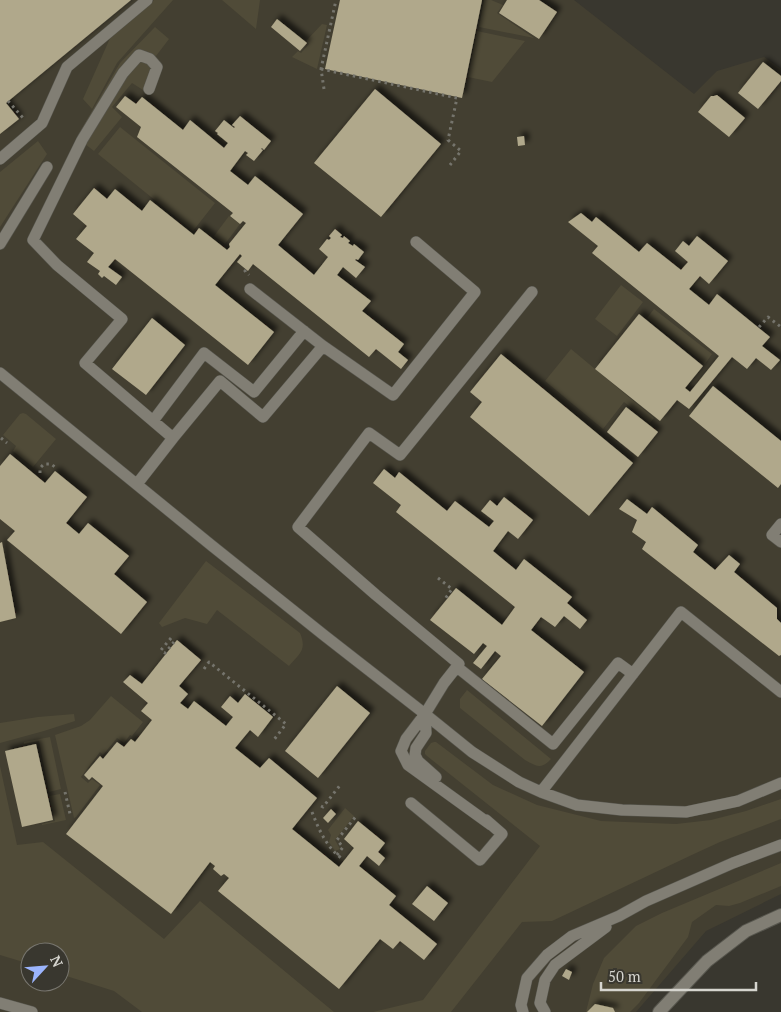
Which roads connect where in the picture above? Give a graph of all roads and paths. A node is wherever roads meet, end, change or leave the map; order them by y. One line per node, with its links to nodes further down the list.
1 (147, 0): 8 (lane)
2 (336, 0): 3 (path)
3 (321, 69): 5 (path); 9 (path)
4 (149, 89): 20 (lane)
5 (324, 89)
6 (8, 100): 7 (path)
7 (24, 119)
8 (0, 159)
9 (450, 165)
10 (47, 167): 12 (lane)
11 (416, 242): 18 (lane)
12 (0, 244)
13 (250, 289): 17 (lane)
14 (532, 292): 33 (lane)
15 (759, 327): 16 (path)
16 (781, 328)
17 (304, 331): 18 (lane); 20 (lane)
18 (323, 346): 22 (lane)
19 (0, 373): 26 (lane)
20 (153, 421): 22 (lane)
21 (1, 438): 23 (path)
22 (173, 438): 26 (lane)
23 (7, 443)
24 (56, 470): 25 (path)
25 (40, 473)
26 (137, 484): 37 (lane)
27 (781, 524): 28 (lane)
28 (781, 542)
29 (438, 578): 30 (path)
30 (445, 599)
31 (170, 638): 32 (path)
32 (174, 642)
33 (457, 667): 35 (lane); 37 (lane)
34 (204, 669): 40 (path)
35 (633, 674): 36 (lane); 44 (lane)
36 (781, 692)
37 (426, 714): 38 (lane); 39 (lane); 50 (lane)
38 (442, 728): 39 (lane); 44 (lane)
39 (426, 734): 50 (lane)
40 (273, 741)
41 (781, 783): 44 (lane)
42 (341, 784): 46 (path)
43 (65, 792): 48 (path)
44 (541, 792)
45 (411, 803): 50 (lane)
46 (321, 806)
47 (312, 812): 52 (path)
48 (67, 815)
49 (357, 815): 52 (path)
50 (491, 825)
51 (781, 845): 55 (lane)
52 (337, 855): 53 (path)
53 (341, 858)
54 (781, 914): 60 (main road)
55 (619, 916): 58 (lane); 59 (lane)
56 (0, 1002): 57 (lane)
57 (32, 1012)
58 (523, 1012)
59 (545, 1012)
60 (659, 1012)

